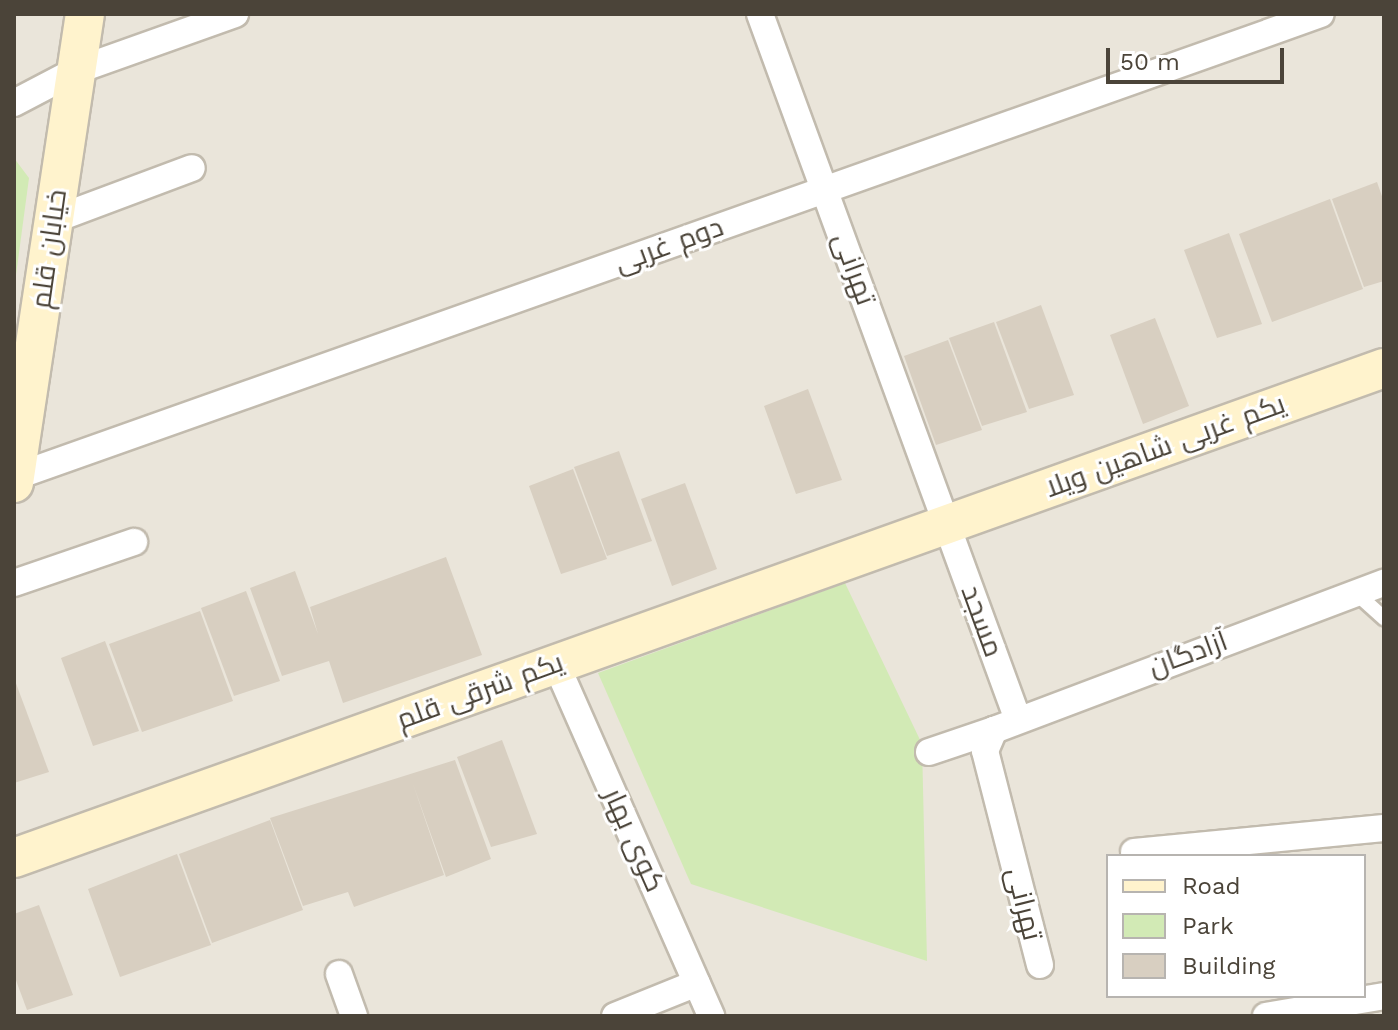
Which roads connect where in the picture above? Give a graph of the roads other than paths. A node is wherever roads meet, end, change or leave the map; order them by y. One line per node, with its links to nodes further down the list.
1 (85, 14): 5 (street, خیابان قلم)
2 (235, 14): 5 (street)
3 (760, 14): 9 (street, تهرانی)
4 (1321, 14): 9 (street, دوم غربی)
5 (75, 71): 6 (street); 7 (street); 10 (street, خیابان قلم)
6 (14, 83)
7 (14, 103)
8 (192, 168): 10 (street)
9 (825, 190): 13 (street, دوم غربی); 14 (street, تهرانی)
10 (53, 220): 11 (street, خیابان قلم)
11 (27, 313): 13 (street, خیابان قلم)
12 (1384, 368): 14 (street, یکم غربی شاهین ویلا)
13 (16, 480)
14 (947, 524): 20 (street, یکم شرقی قلم); 21 (street, مسجد)
15 (134, 542): 16 (street)
16 (14, 583)
17 (1384, 583): 18 (street, آزادگان)
18 (1356, 593): 19 (lane); 21 (street, آزادگان)
19 (1384, 618)
20 (556, 664): 26 (street, یکم شرقی قلم); 29 (street, کوی بهار)
21 (1017, 717): 22 (street, آزادگان)
22 (990, 740): 23 (street, آزادگان); 27 (street, تهرانی)
23 (929, 752)
24 (1384, 828): 25 (street)
25 (1134, 852)
26 (14, 858)
27 (1040, 965)
28 (339, 974): 31 (street)
29 (697, 983): 32 (street); 33 (street, کوی بهار)
30 (1384, 996): 34 (street)
31 (354, 1016)
32 (615, 1016)
33 (711, 1016)
34 (1266, 1016)

